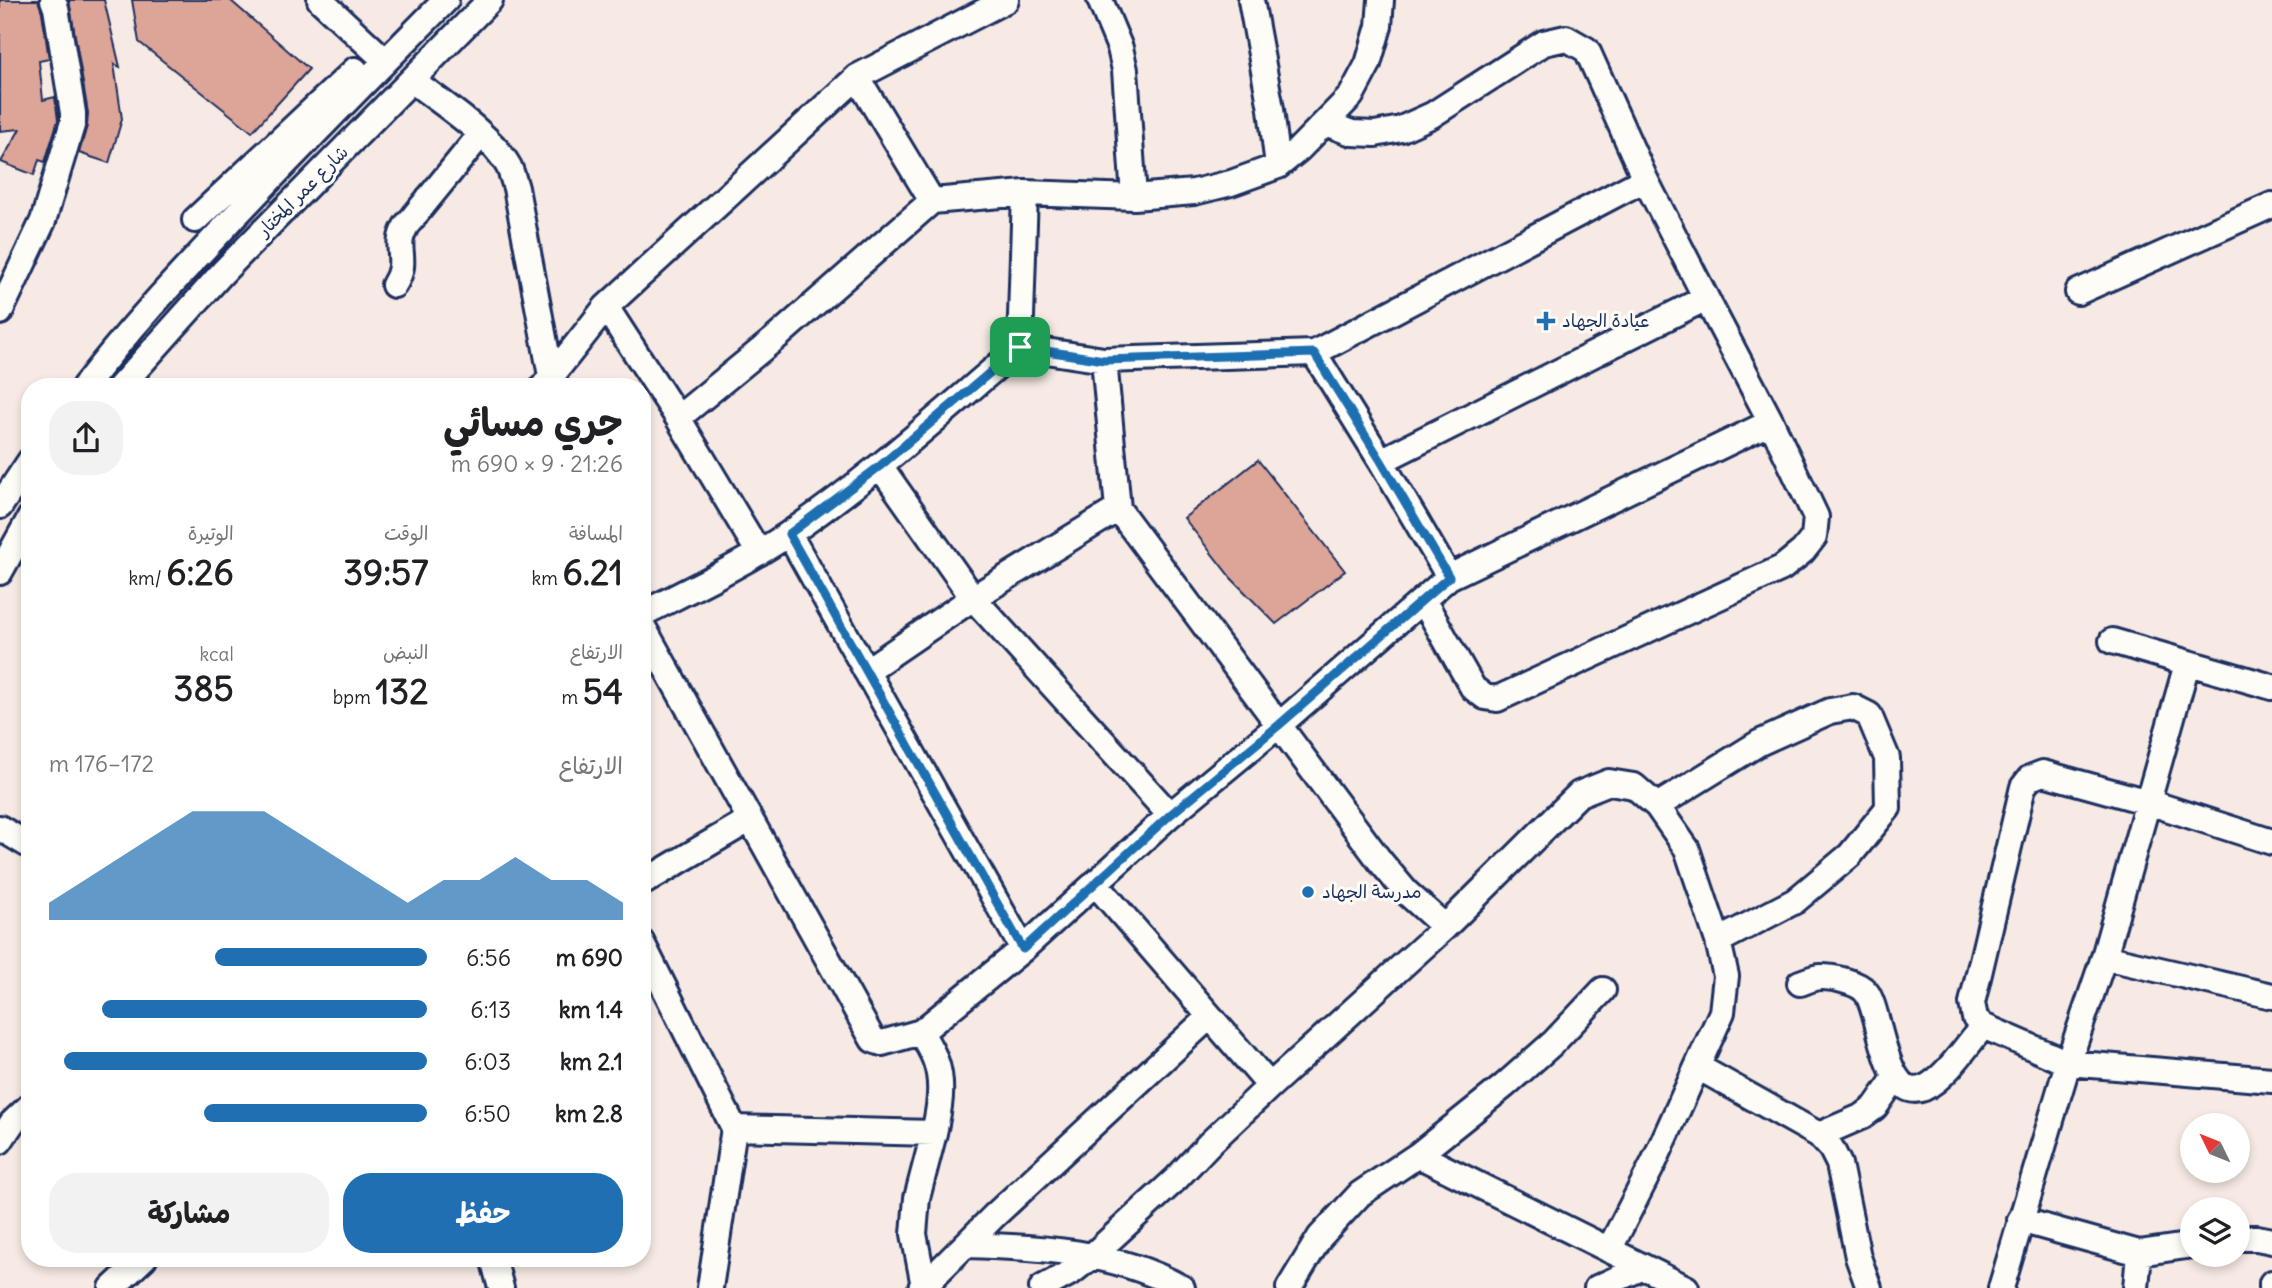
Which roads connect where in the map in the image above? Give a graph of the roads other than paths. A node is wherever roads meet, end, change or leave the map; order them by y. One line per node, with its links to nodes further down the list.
1 (52, 0): 26 (street)
2 (320, 0): 10 (street)
3 (427, 0): 10 (street)
4 (446, 0): 30 (street, شارع عمر المختار)
5 (1006, 0): 11 (street)
6 (1100, 0): 18 (street)
7 (1251, 0): 15 (street)
8 (1381, 0): 13 (street)
9 (473, 6): 12 (street, شارع عمر المختار)
10 (375, 51): 21 (street)
11 (857, 77): 19 (street); 25 (street)
12 (412, 80): 14 (street); 31 (street, شارع عمر المختار)
13 (1325, 124): 15 (street); 16 (street)
14 (481, 134): 22 (street); 32 (street)
15 (1278, 166): 18 (street)
16 (1645, 178): 24 (street); 28 (street)
17 (1025, 194): 18 (street); 19 (street); 27 (street)
18 (1134, 197)
19 (932, 201): 34 (street)
20 (2272, 205): 23 (street)
21 (195, 220)
22 (394, 285)
23 (2078, 292)
24 (1706, 298): 35 (street); 36 (street)
25 (606, 307): 33 (street); 34 (street)
26 (0, 312)
27 (1020, 347): 29 (street); 37 (street)
28 (1314, 353): 29 (street); 36 (street)
29 (1104, 360): 40 (street)
30 (91, 378)
31 (132, 378)
32 (547, 378)
33 (549, 378)
34 (677, 418): 43 (street)
35 (1771, 422): 45 (street); 47 (street)
36 (1381, 461): 45 (street)
37 (880, 466): 42 (street); 46 (street)
38 (21, 474): 39 (street)
39 (0, 506)
40 (1118, 509): 46 (street); 54 (street)
41 (21, 534): 44 (street)
42 (789, 534): 43 (street); 52 (street)
43 (760, 553): 48 (street)
44 (0, 572)
45 (1449, 577): 47 (street)
46 (973, 597): 52 (street); 57 (street)
47 (1423, 600): 54 (street)
48 (651, 609)
49 (651, 641): 58 (street)
50 (2112, 641): 51 (street)
51 (2187, 664): 53 (street); 55 (street)
52 (866, 671): 66 (street)
53 (2272, 687)
54 (1279, 725): 57 (street); 64 (street)
55 (2148, 802): 61 (street); 67 (street); 73 (street)
56 (1657, 806): 64 (street); 65 (street); 65 (street)
57 (1170, 815): 63 (street)
58 (749, 820): 62 (street); 74 (street)
59 (0, 828): 60 (street)
60 (21, 838)
61 (2272, 842)
62 (651, 878)
63 (1095, 883): 66 (street); 72 (street)
64 (1445, 927): 79 (street)
65 (1718, 941): 76 (street)
66 (1023, 949): 74 (street)
67 (2104, 957): 71 (street); 75 (street)
68 (651, 961): 81 (street)
69 (1800, 983): 77 (street)
70 (1603, 990): 85 (street)
71 (2272, 996)
72 (1209, 1017): 79 (street); 89 (street)
73 (1983, 1026): 75 (street); 77 (street)
74 (921, 1032): 82 (street)
75 (2068, 1063): 78 (street); 86 (street)
76 (1698, 1067): 83 (street); 91 (street)
77 (1896, 1077): 83 (street)
78 (2272, 1080)
79 (1269, 1086): 93 (street)
80 (21, 1114): 84 (street)
81 (734, 1128): 82 (street); 101 (street)
82 (934, 1133): 98 (street)
83 (1819, 1135): 107 (street)
84 (0, 1141)
85 (1418, 1155): 91 (street); 104 (street)
86 (2020, 1220): 92 (street); 108 (street)
87 (2250, 1238): 88 (street)
88 (2272, 1241)
89 (965, 1245): 93 (street); 98 (street)
90 (2180, 1247): 92 (street)
91 (1609, 1250): 96 (street)
92 (2139, 1253): 109 (street)
93 (1093, 1255): 97 (street); 103 (street)
94 (134, 1267): 99 (street)
95 (495, 1267): 100 (street)
96 (1643, 1267): 105 (street); 106 (street)
97 (1077, 1280): 102 (street)
98 (923, 1287)
99 (112, 1288)
100 (501, 1288)
101 (710, 1288)
102 (1042, 1288)
103 (1182, 1288)
104 (1289, 1288)
105 (1597, 1288)
106 (1686, 1288)
107 (1869, 1288)
108 (2001, 1288)
109 (2136, 1288)

